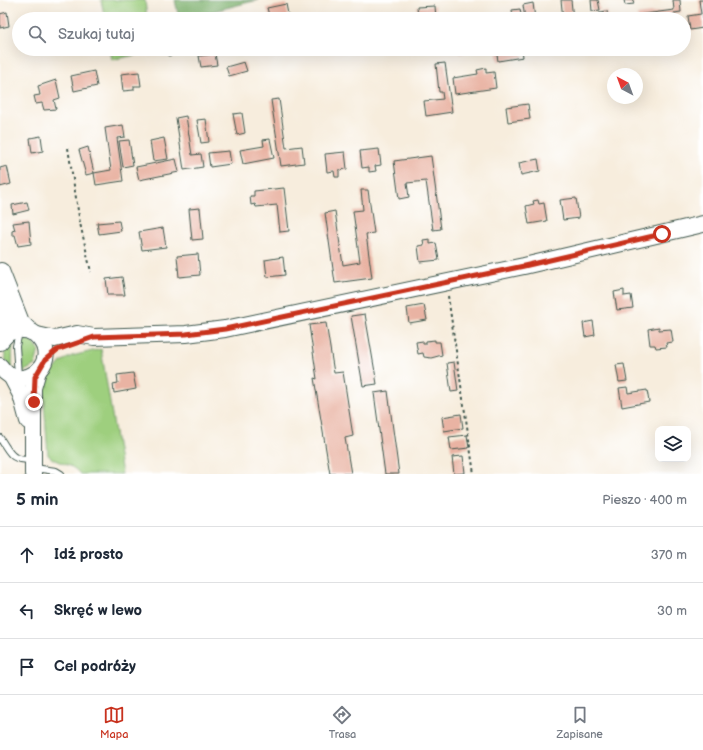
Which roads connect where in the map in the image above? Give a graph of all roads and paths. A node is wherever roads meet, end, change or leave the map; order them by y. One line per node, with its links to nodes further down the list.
1 (68, 148): 4 (path)
2 (703, 224): 5 (street)
3 (0, 270): 6 (street); 8 (street)
4 (91, 272)
5 (446, 283): 7 (street); 15 (path)
6 (29, 332): 7 (street); 8 (street); 9 (street); 10 (lane)
7 (94, 337): 9 (street)
8 (1, 340)
9 (41, 366): 10 (street); 11 (street)
10 (10, 373): 11 (street)
11 (32, 436): 13 (street)
12 (0, 438): 13 (lane)
13 (33, 467): 14 (lane)
14 (61, 474)
15 (474, 474)

